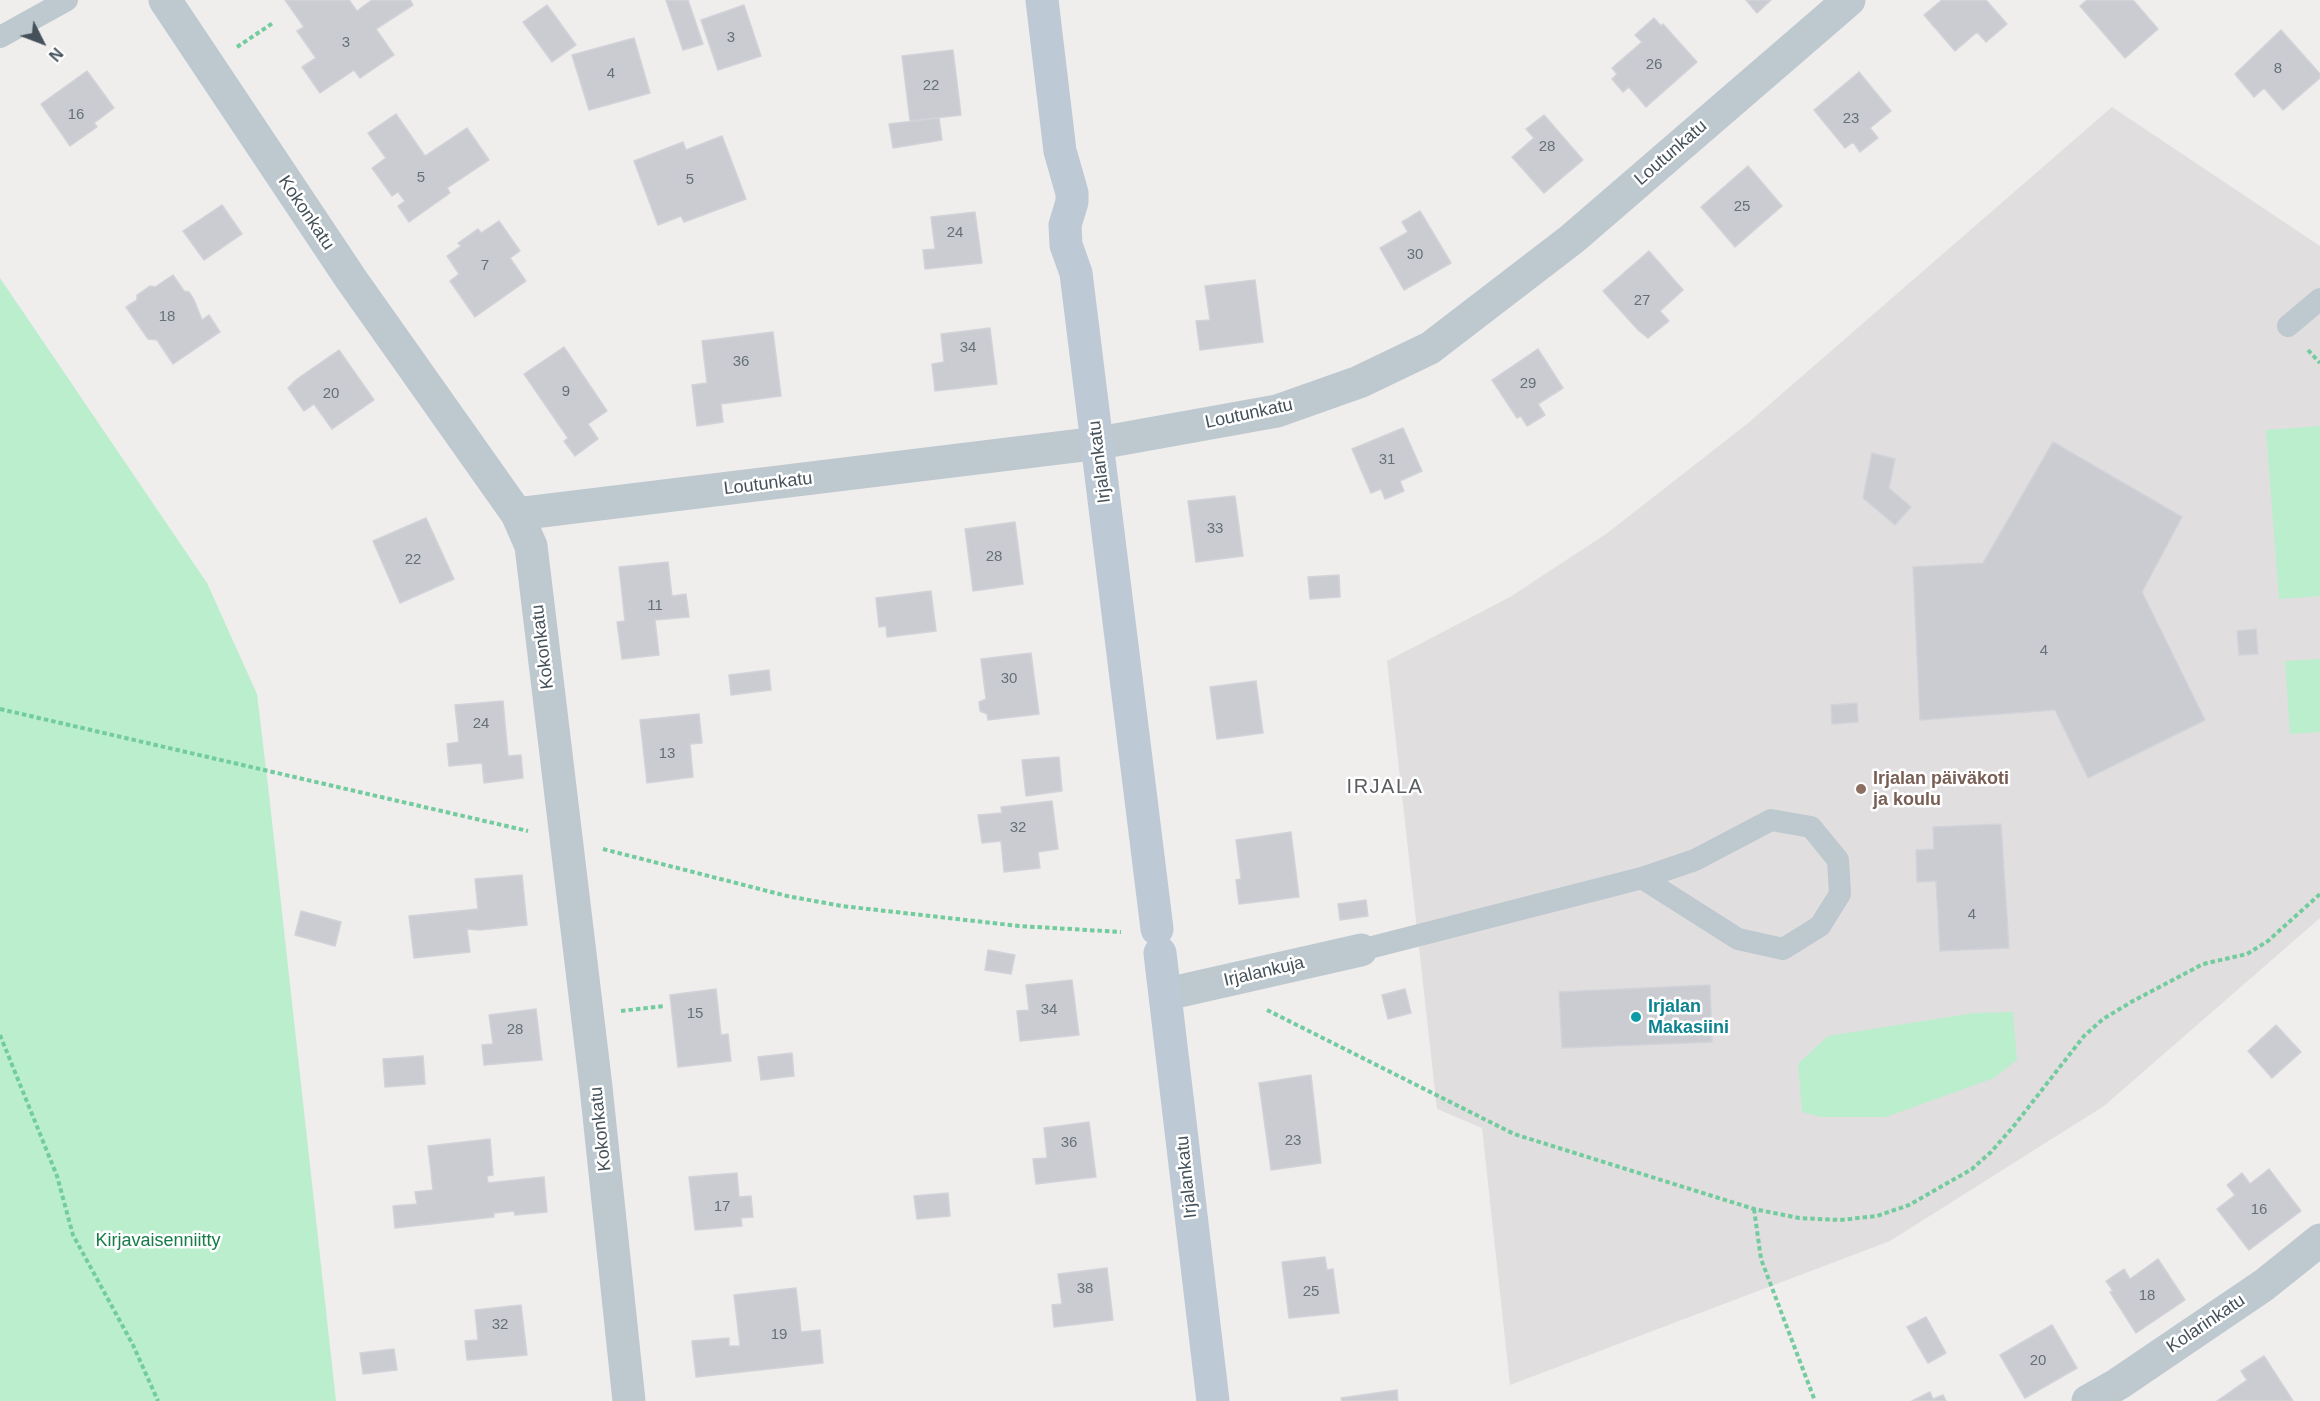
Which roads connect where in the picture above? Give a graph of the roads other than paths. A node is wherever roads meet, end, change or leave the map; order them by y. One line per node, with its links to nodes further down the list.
1 (67, 0): 5 (lane)
2 (165, 0): 9 (street, Kokonkatu)
3 (1042, 0): 8 (street, Irjalankatu)
4 (1849, 0): 8 (street, Loutunkatu)
5 (0, 37)
6 (2320, 299): 7 (lane)
7 (2288, 326)
8 (1099, 443): 9 (street, Loutunkatu); 12 (street, Irjalankatu)
9 (517, 514): 14 (street, Kokonkatu)
10 (1642, 878): 10 (lane); 11 (lane)
11 (1361, 950): 12 (street, Irjalankuja)
12 (1167, 994): 15 (street, Irjalankatu)
13 (2320, 1240): 16 (street, Kolarinkatu)
14 (629, 1401)
15 (1213, 1401)
16 (2088, 1401)

